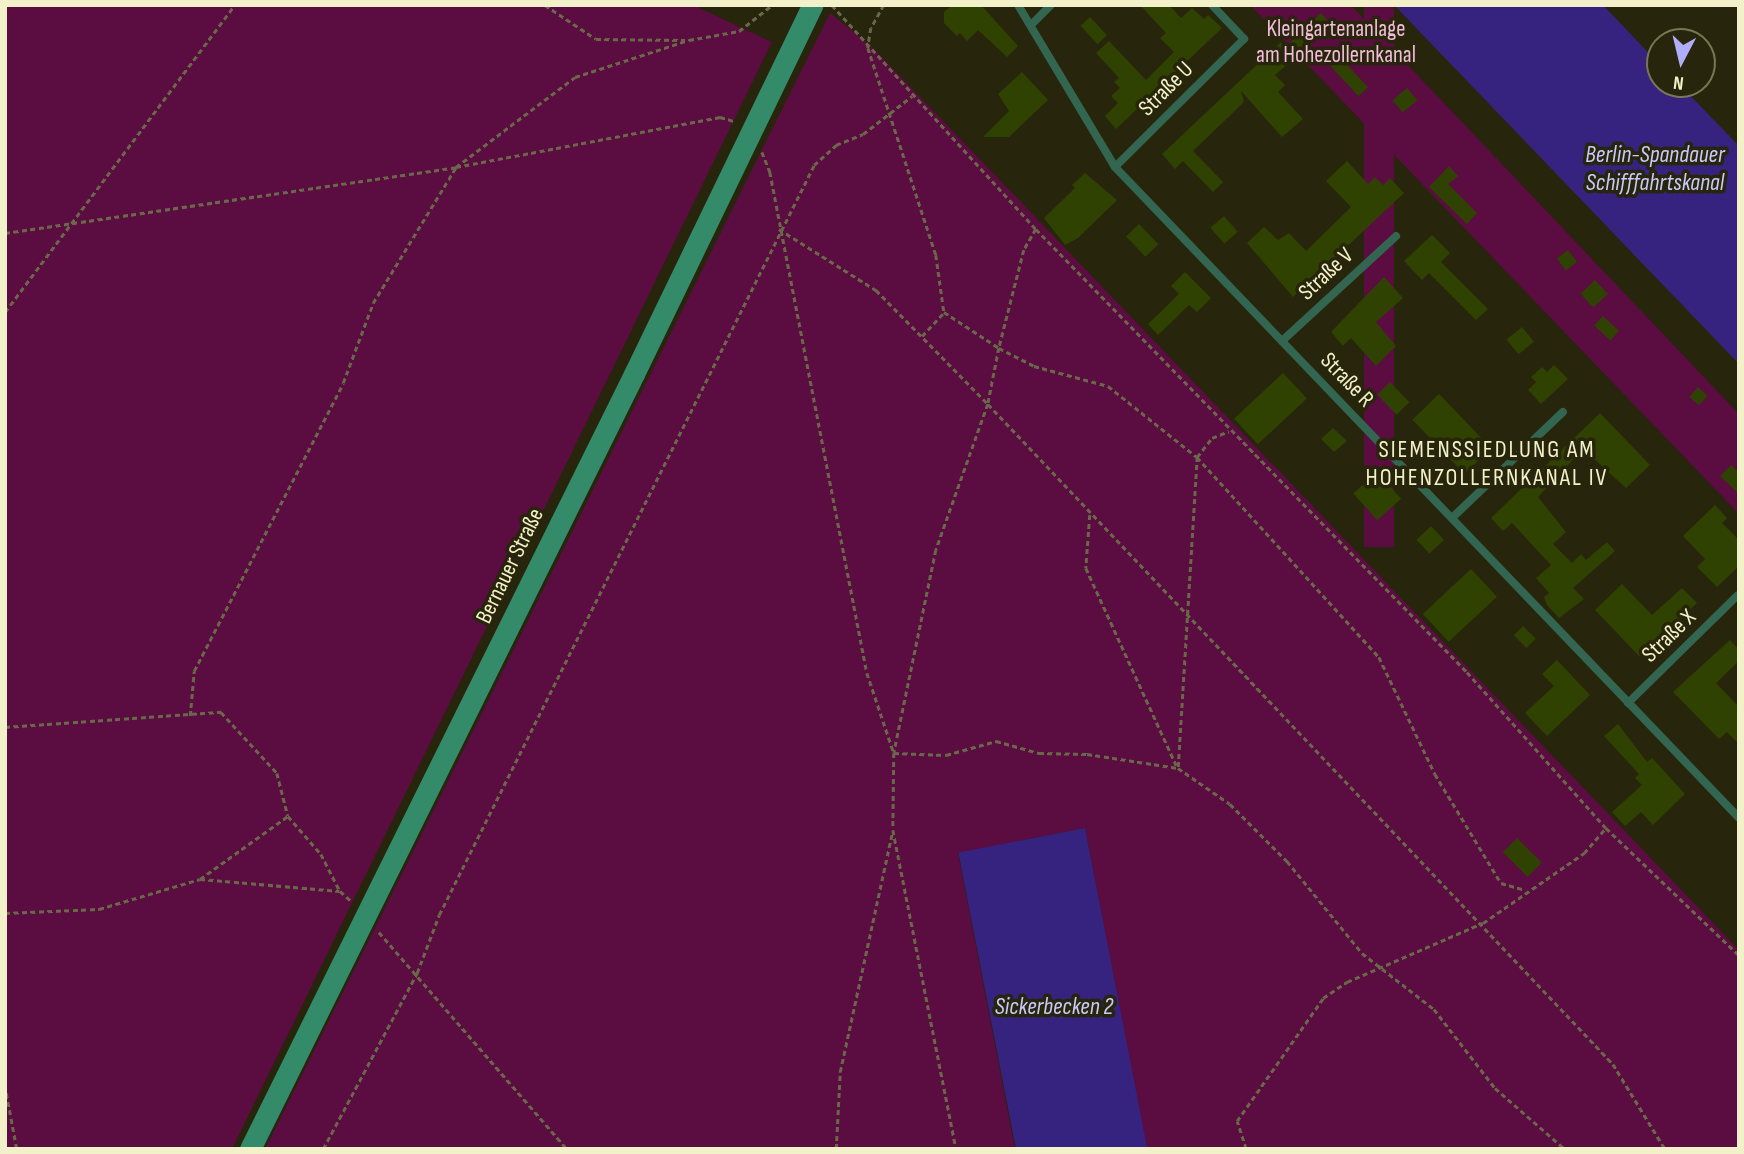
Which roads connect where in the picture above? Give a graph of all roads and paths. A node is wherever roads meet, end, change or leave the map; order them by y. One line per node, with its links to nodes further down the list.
1 (235, 5): 18 (path)
2 (545, 5): 11 (path)
3 (772, 5): 11 (path)
4 (812, 5): 15 (main road, Bernauer Straße)
5 (832, 5): 12 (path)
6 (884, 5): 12 (path)
7 (1018, 5): 10 (lane, Straße R)
8 (1051, 5): 10 (lane)
9 (1212, 5): 17 (lane, Straße U)
10 (1031, 25): 17 (lane, Straße R)
11 (689, 40): 16 (path)
12 (868, 48): 13 (path); 14 (path)
13 (912, 96): 14 (path); 20 (path)
14 (886, 114): 19 (path); 24 (path)
15 (750, 135): 16 (path); 19 (path); 49 (main road, Bernauer Straße)
16 (456, 167): 18 (path); 37 (path)
17 (1115, 167): 26 (lane, Straße R)
18 (74, 224): 21 (path); 23 (path)
19 (779, 229): 25 (path); 39 (path); 53 (path)
20 (1036, 229): 27 (path); 30 (path)
21 (5, 233)
22 (1395, 236): 26 (lane, Straße V)
23 (5, 312)
24 (944, 312): 25 (path); 27 (path)
25 (922, 336): 28 (path)
26 (1282, 341): 33 (lane, Straße R)
27 (999, 348): 28 (path); 31 (path)
28 (988, 404): 32 (path); 39 (path)
29 (1563, 412): 33 (lane)
30 (1229, 431): 31 (path); 43 (path)
31 (1197, 457): 35 (path); 46 (path)
32 (1090, 515): 35 (path); 40 (path)
33 (1453, 517): 36 (lane, Straße R)
34 (1737, 596): 36 (lane, Straße X)
35 (1186, 611): 40 (path); 50 (path)
36 (1628, 703): 42 (lane, Straße R)
37 (190, 716): 38 (path); 41 (path)
38 (5, 727)
39 (894, 753): 40 (path); 44 (path)
40 (1178, 768): 52 (path)
41 (288, 816): 45 (path); 47 (path)
42 (1739, 818)
43 (1606, 828): 46 (path); 51 (path)
44 (893, 830): 59 (path); 60 (path)
45 (200, 879): 47 (path); 48 (path)
46 (1525, 890): 50 (path)
47 (340, 891): 49 (path)
48 (5, 914)
49 (366, 915): 53 (path); 56 (main road, Bernauer Straße)
50 (1483, 923): 52 (path); 63 (path)
51 (1739, 955)
52 (1385, 969): 61 (path); 62 (path)
53 (417, 972): 57 (path); 58 (path)
54 (5, 1085): 55 (path)
55 (17, 1149)
56 (250, 1149)
57 (323, 1149)
58 (567, 1149)
59 (836, 1149)
60 (956, 1149)
61 (1246, 1149)
62 (1565, 1149)
63 (1665, 1149)

